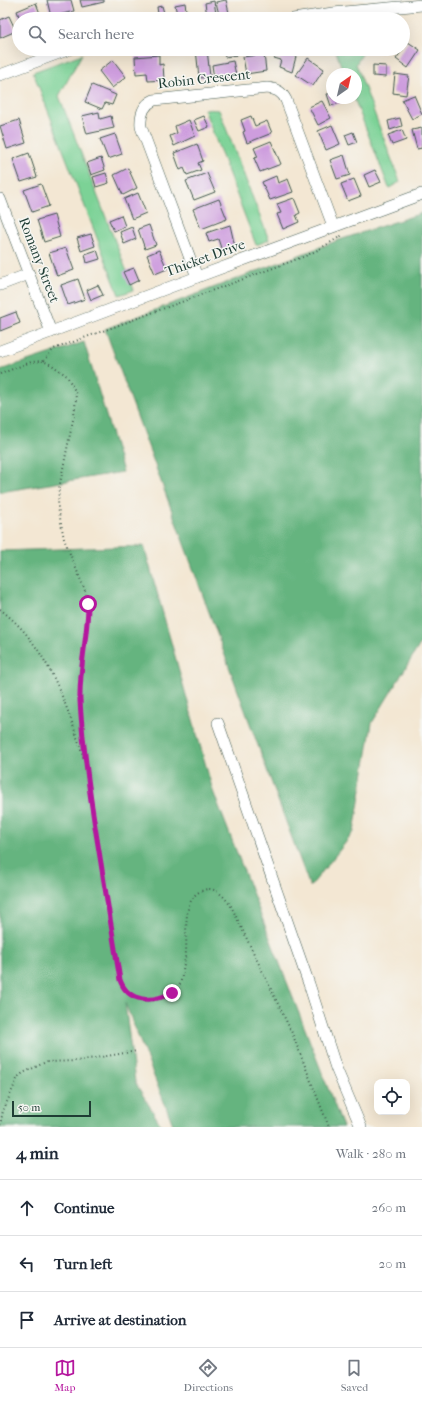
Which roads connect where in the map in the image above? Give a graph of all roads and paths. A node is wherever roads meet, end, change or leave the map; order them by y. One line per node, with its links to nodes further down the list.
1 (422, 5): 2 (street)
2 (344, 12)
3 (51, 56): 4 (street)
4 (0, 75)
5 (422, 194): 7 (street, Thicket Drive)
6 (1, 206): 9 (street, Romany Street)
7 (333, 226): 10 (street, Thicket Drive); 10 (street, Robin Crescent)
8 (346, 234): 14 (path)
9 (29, 274): 11 (street); 12 (street, Romany Street)
10 (197, 276): 12 (street, Thicket Drive)
11 (0, 285)
12 (51, 332): 13 (street, Thicket Drive)
13 (0, 351)
14 (44, 361): 15 (path); 18 (path)
15 (0, 374)
16 (0, 609): 18 (path)
17 (218, 723): 22 (street)
18 (86, 766): 21 (path)
19 (137, 1051): 20 (path)
20 (0, 1126)
21 (328, 1127)
22 (361, 1127)

